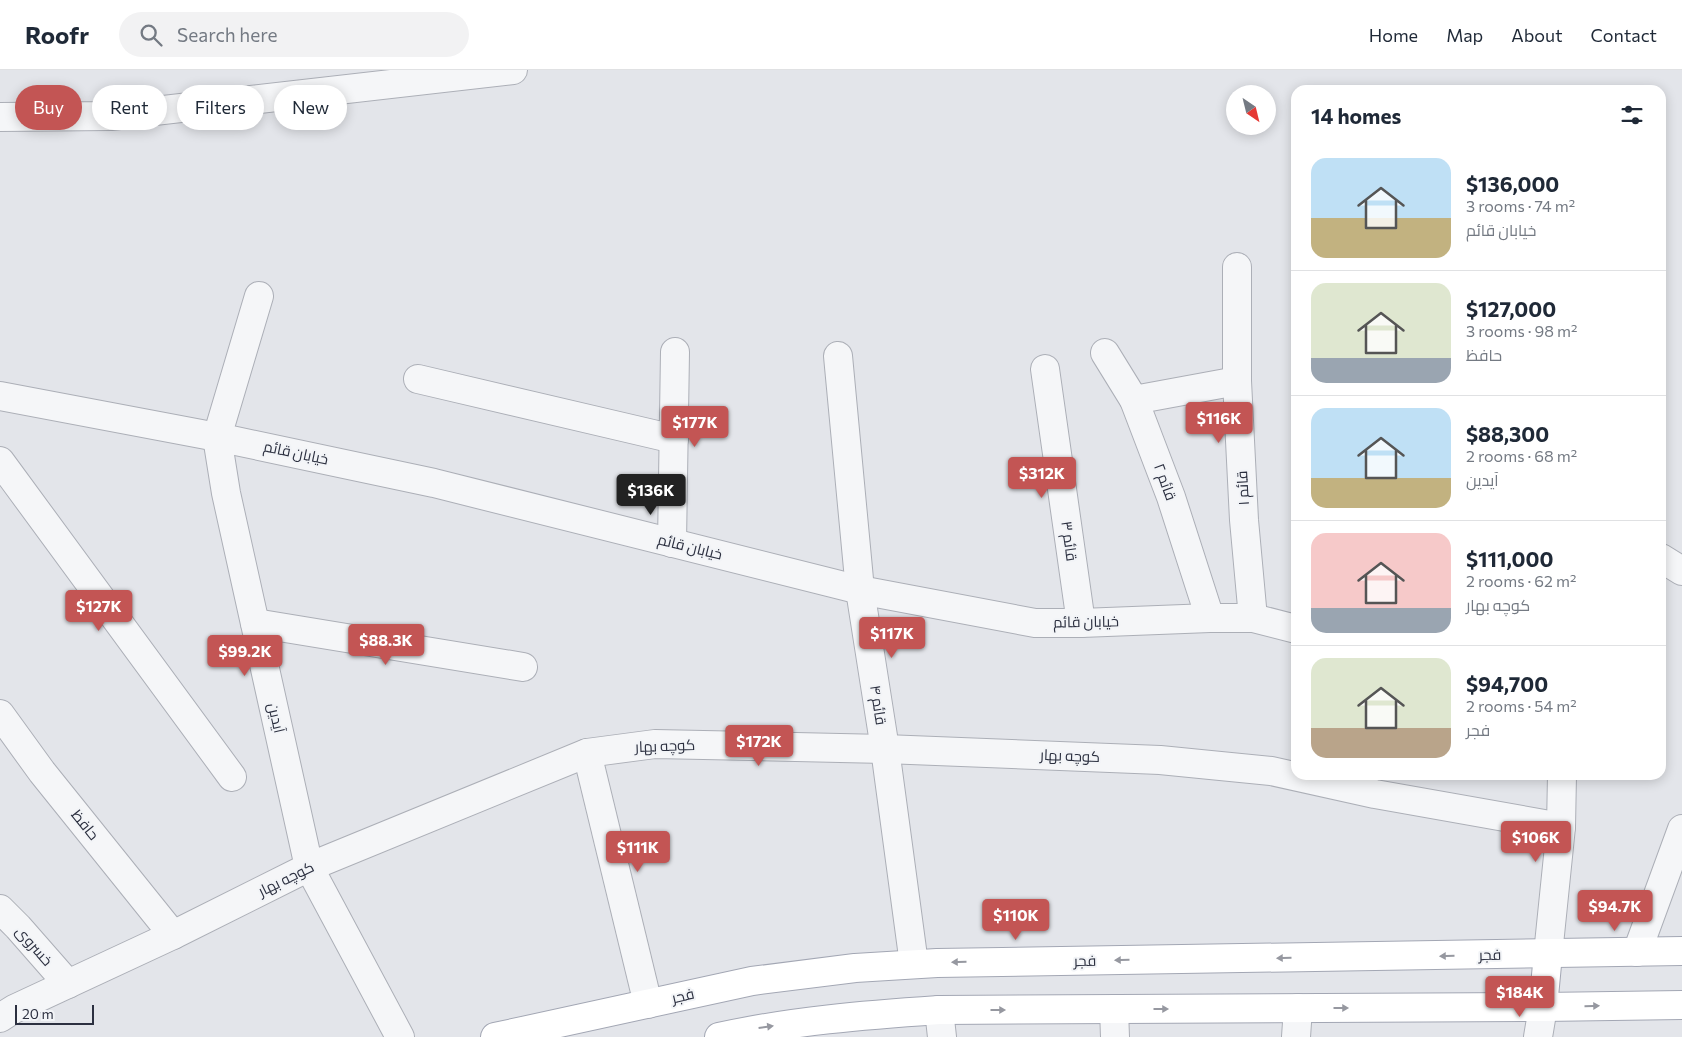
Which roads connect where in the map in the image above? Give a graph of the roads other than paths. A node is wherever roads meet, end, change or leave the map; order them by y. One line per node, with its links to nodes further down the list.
1 (513, 70): 2 (street)
2 (0, 117)
3 (1237, 267): 10 (street, قائم ۱)
4 (259, 296): 13 (street, آیدین)
5 (675, 352): 14 (street)
6 (1105, 353): 11 (street, قائم ۲)
7 (838, 356): 19 (street, قائم ۴)
8 (1045, 369): 23 (street, قائم ۳)
9 (418, 379): 14 (street)
10 (1237, 381): 11 (street); 21 (street, قائم ۱)
11 (1134, 400): 20 (street, قائم ۲)
12 (2, 402): 13 (street, خیابان قائم)
13 (217, 437): 16 (street, خیابان قائم); 22 (street, آیدین)
14 (674, 440): 16 (street)
15 (0, 461): 30 (street)
16 (672, 543): 19 (street, خیابان قائم)
17 (1666, 561): 18 (street)
18 (1682, 571)
19 (860, 590): 23 (street, خیابان قائم); 27 (street, قائم ۴)
20 (1210, 618): 21 (street, خیابان قائم); 23 (street, خیابان قائم)
21 (1253, 618): 24 (street, خیابان قائم)
22 (255, 623): 25 (street); 35 (street, آیدین)
23 (1080, 623)
24 (1291, 627)
25 (523, 667)
26 (0, 714): 37 (street, حافظ)
27 (885, 749): 28 (street, کوچه بهار); 29 (street, کوچه بهار); 41 (street, قائم ۴)
28 (587, 753): 35 (street, کوچه بهار); 43 (street)
29 (1291, 775)
30 (232, 777)
31 (1312, 780): 33 (street, کوچه بهار)
32 (1562, 780): 33 (street)
33 (1562, 827): 40 (street)
34 (1682, 829): 38 (street)
35 (309, 867): 37 (street, کوچه بهار); 50 (street, آیدین)
36 (0, 909): 42 (street, خسروی)
37 (173, 935): 42 (street, کوچه بهار)
38 (1636, 952): 39 (main road, فجر); 40 (main road, فجر)
39 (1682, 952)
40 (1548, 954): 41 (main road, فجر, one-way to 41); 47 (main road)
41 (914, 964): 43 (main road, فجر)
42 (68, 984): 45 (street, کوچه بهار)
43 (648, 1004): 51 (main road, فجر)
44 (1682, 1004): 47 (main road, one-way to 44)
45 (5, 1008)
46 (1298, 1008): 47 (main road, one-way to 47); 48 (main road, one-way to 46); 55 (street)
47 (1543, 1008): 56 (street)
48 (1114, 1009): 49 (main road, one-way to 48); 54 (street)
49 (938, 1010): 52 (main road, one-way to 49); 53 (street)
50 (400, 1037)
51 (495, 1037)
52 (719, 1037)
53 (942, 1037)
54 (1115, 1037)
55 (1296, 1037)
56 (1538, 1037)

